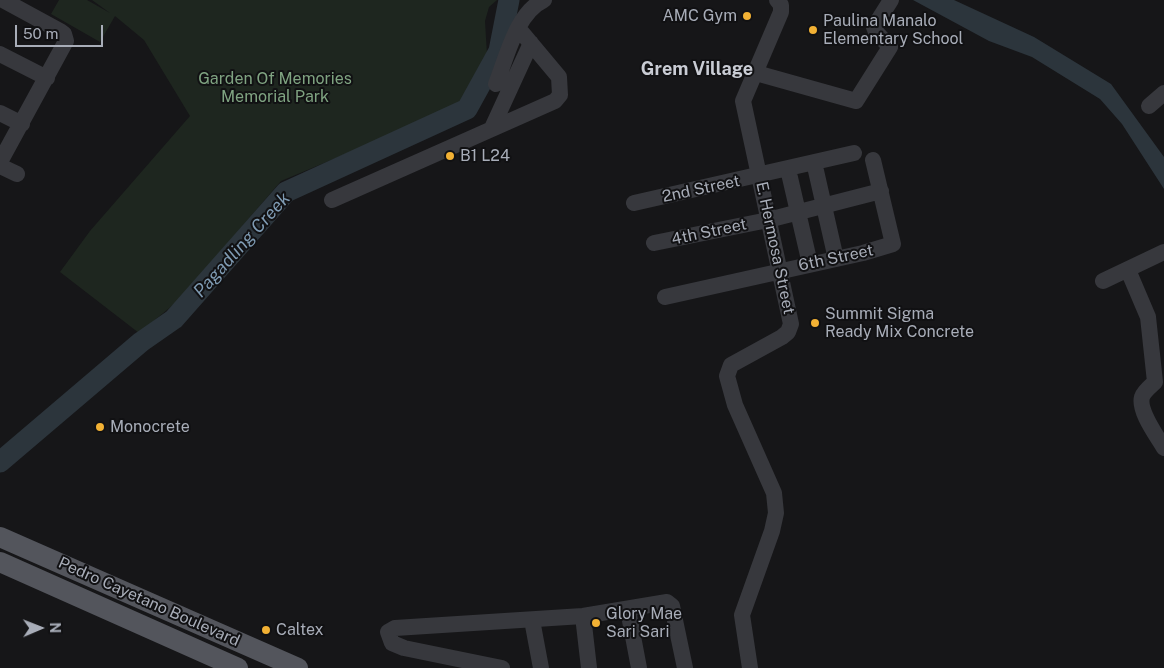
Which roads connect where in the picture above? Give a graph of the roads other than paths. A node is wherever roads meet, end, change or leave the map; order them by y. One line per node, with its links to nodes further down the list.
1 (2, 0): 9 (street)
2 (544, 0): 5 (street)
3 (777, 0): 8 (street, E. Hermosa Street)
4 (891, 0): 8 (street)
5 (518, 28): 6 (street); 10 (street)
6 (531, 42): 15 (street); 15 (street)
7 (0, 54): 9 (street)
8 (756, 74): 22 (street, E. Hermosa Street)
9 (47, 78): 14 (street)
10 (496, 84)
11 (1164, 93): 12 (street)
12 (1149, 106)
13 (0, 113): 14 (street)
14 (22, 124): 19 (street)
15 (492, 128): 24 (street)
16 (854, 152): 18 (street, 2nd Street)
17 (873, 160): 23 (street, 6th Street)
18 (814, 162): 20 (street, 2nd Street); 26 (street)
19 (0, 164): 21 (street)
20 (788, 169): 22 (street, 2nd Street); 27 (street)
21 (16, 174)
22 (759, 176): 25 (street, 2nd Street); 28 (street, E. Hermosa Street)
23 (881, 191): 26 (street, 4th Street); 31 (street, 6th Street)
24 (332, 200)
25 (634, 203)
26 (824, 205): 27 (street, 4th Street); 31 (street)
27 (797, 212): 28 (street, 4th Street); 32 (street)
28 (768, 220): 29 (street, 4th Street); 34 (street, E. Hermosa Street)
29 (654, 244)
30 (1164, 252): 33 (street)
31 (836, 259): 32 (street, 6th Street)
32 (810, 264): 34 (street, 6th Street)
33 (1128, 270): 35 (street); 37 (street)
34 (779, 271): 36 (street, 6th Street); 50 (street, E. Hermosa Street)
35 (1103, 281)
36 (665, 297)
37 (1164, 448)
38 (0, 537): 44 (main road, Pedro Cayetano Boulevard)
39 (0, 562): 43 (main road, Pedro Cayetano Boulevard)
40 (628, 610): 41 (street); 48 (street); 49 (street)
41 (583, 616): 42 (street); 47 (street)
42 (532, 620): 45 (street); 46 (street)
43 (238, 668)
44 (298, 668)
45 (502, 668)
46 (541, 668)
47 (589, 668)
48 (640, 668)
49 (685, 668)
50 (750, 668)

